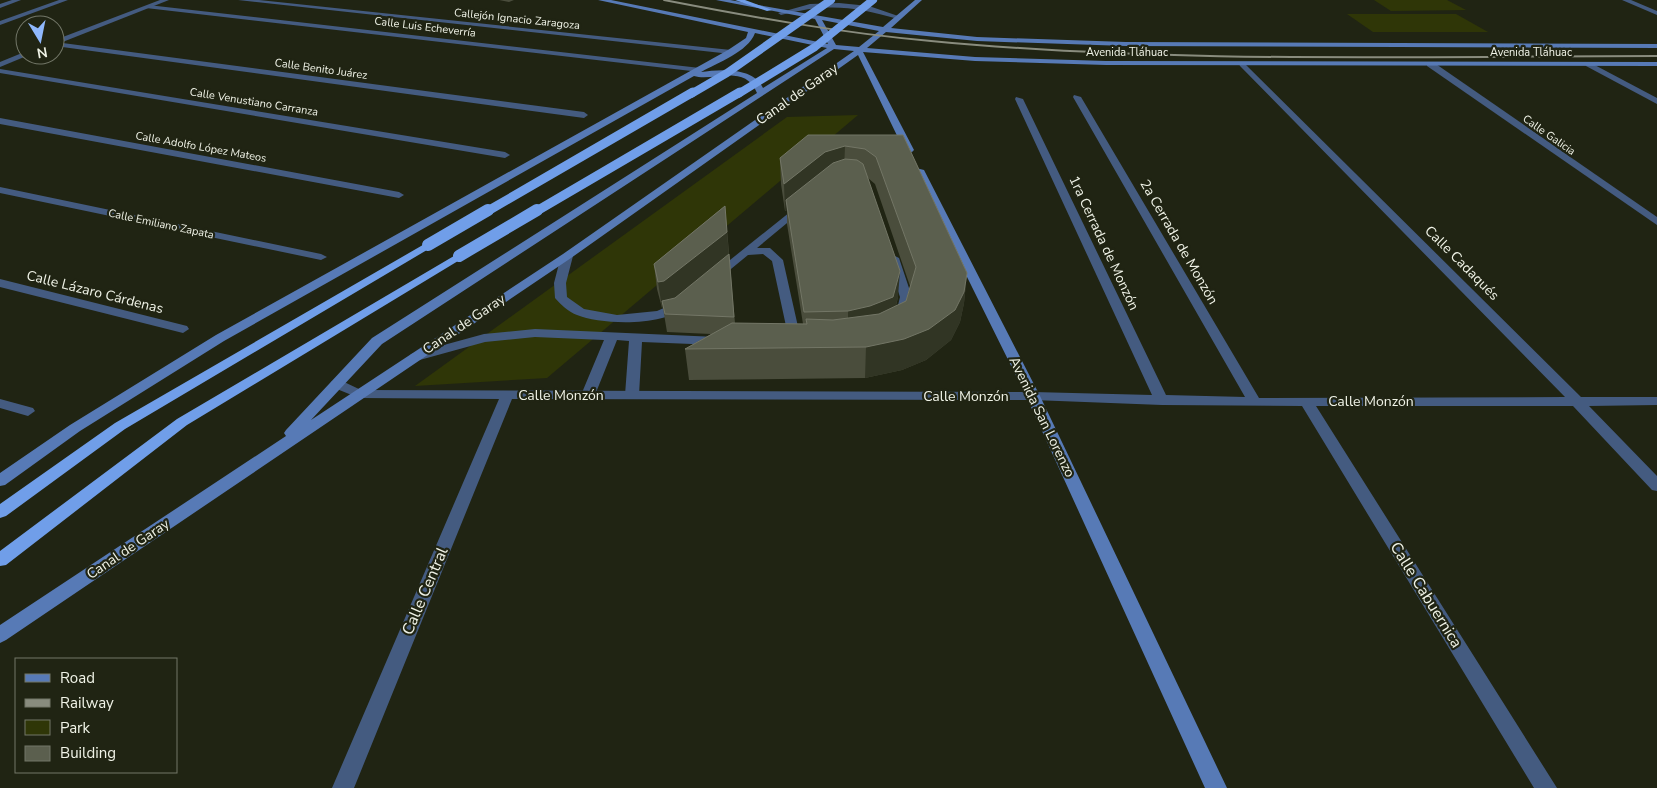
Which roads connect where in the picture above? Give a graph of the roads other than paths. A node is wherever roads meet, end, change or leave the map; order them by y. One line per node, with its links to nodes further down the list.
1 (18, 0): 13 (street)
2 (65, 0): 20 (street)
3 (165, 0): 14 (street)
4 (241, 0): 29 (street, Callejón Ignacio Zaragoza)
5 (601, 0): 23 (main road, Avenida Tláhuac)
6 (719, 0): 15 (main road, Avenida Tláhuac)
7 (738, 0): 15 (highway)
8 (831, 0): 79 (highway, bridge)
9 (873, 0): 80 (highway, Canal de Garay, bridge)
10 (919, 0): 18 (main road, Canal de Garay)
11 (1626, 0): 17 (street)
12 (799, 2): 16 (street); 18 (street)
13 (0, 6)
14 (148, 7): 24 (street); 37 (street, Calle Luis Echeverría)
15 (769, 10): 16 (main road, Avenida Tláhuac)
16 (781, 12): 19 (main road, Avenida Tláhuac)
17 (1657, 13)
18 (898, 17): 22 (main road, Canal de Garay)
19 (818, 19): 22 (main road, Avenida Tláhuac); 27 (main road)
20 (0, 24): 21 (street)
21 (15, 26)
22 (882, 29): 26 (main road, Avenida Tláhuac); 28 (main road, Canal de Garay)
23 (752, 31): 27 (main road, Avenida Tláhuac); 29 (main road)
24 (65, 40)
25 (65, 45): 42 (street, Calle Benito Juárez)
26 (1657, 46)
27 (833, 47): 28 (main road, Avenida Tláhuac); 38 (main road)
28 (858, 51): 31 (main road, Avenida Tláhuac); 51 (main road, Canal de Garay); 68 (main road, Avenida San Lorenzo)
29 (731, 52): 37 (main road)
30 (15, 59): 35 (street)
31 (1243, 64): 32 (main road, Avenida Tláhuac); 69 (street, Calle Cadaqués)
32 (1430, 64): 33 (main road, Avenida Tláhuac); 48 (street, Calle Galicia)
33 (1589, 64): 34 (main road, Avenida Tláhuac); 41 (street)
34 (1657, 64)
35 (0, 65)
36 (0, 71): 44 (street, Calle Venustiano Carranza)
37 (695, 73): 38 (main road); 77 (main road)
38 (761, 93): 63 (main road)
39 (1078, 97): 72 (street, 2a Cerrada de Monzón)
40 (1019, 99): 70 (street, 1ra Cerrada de Monzón)
41 (1657, 101)
42 (584, 115)
43 (0, 121): 46 (street, Calle Adolfo López Mateos)
44 (505, 154)
45 (0, 190): 52 (street, Calle Emiliano Zapata)
46 (399, 195)
47 (807, 201): 50 (street)
48 (1657, 222)
49 (891, 250): 57 (street)
50 (747, 252): 53 (street); 61 (street)
51 (567, 256): 55 (street); 62 (main road, Canal de Garay)
52 (321, 257)
53 (710, 282)
54 (0, 283): 56 (street, Calle Lázaro Cárdenas)
55 (687, 300)
56 (182, 329)
57 (892, 330)
58 (612, 337): 59 (street); 62 (street); 66 (street)
59 (636, 339): 60 (street); 67 (street)
60 (733, 341)
61 (780, 342)
62 (416, 357): 64 (main road, Canal de Garay)
63 (337, 384): 64 (street, Calle Monzón); 76 (main road)
64 (359, 394): 65 (street, Calle Monzón); 76 (main road, Canal de Garay)
65 (507, 394): 66 (street, Calle Monzón); 82 (street, Calle Central)
66 (588, 395): 67 (street, Calle Monzón)
67 (632, 395): 68 (street, Calle Monzón)
68 (1033, 396): 70 (street, Calle Monzón); 83 (main road, Avenida San Lorenzo)
69 (1576, 400): 71 (street, Calle Monzón); 73 (street, Calle Monzón); 78 (street, Calle Cadaqués)
70 (1162, 401): 72 (street, Calle Monzón)
71 (1306, 401): 72 (street, Calle Monzón); 84 (street, Calle Cabuernica)
72 (1255, 402)
73 (1657, 402)
74 (0, 403): 75 (street)
75 (28, 412)
76 (273, 451): 81 (main road, Canal de Garay)
77 (0, 482)
78 (1657, 486)
79 (0, 512)
80 (0, 560)
81 (0, 636)
82 (342, 788)
83 (1216, 788)
84 (1546, 788)

